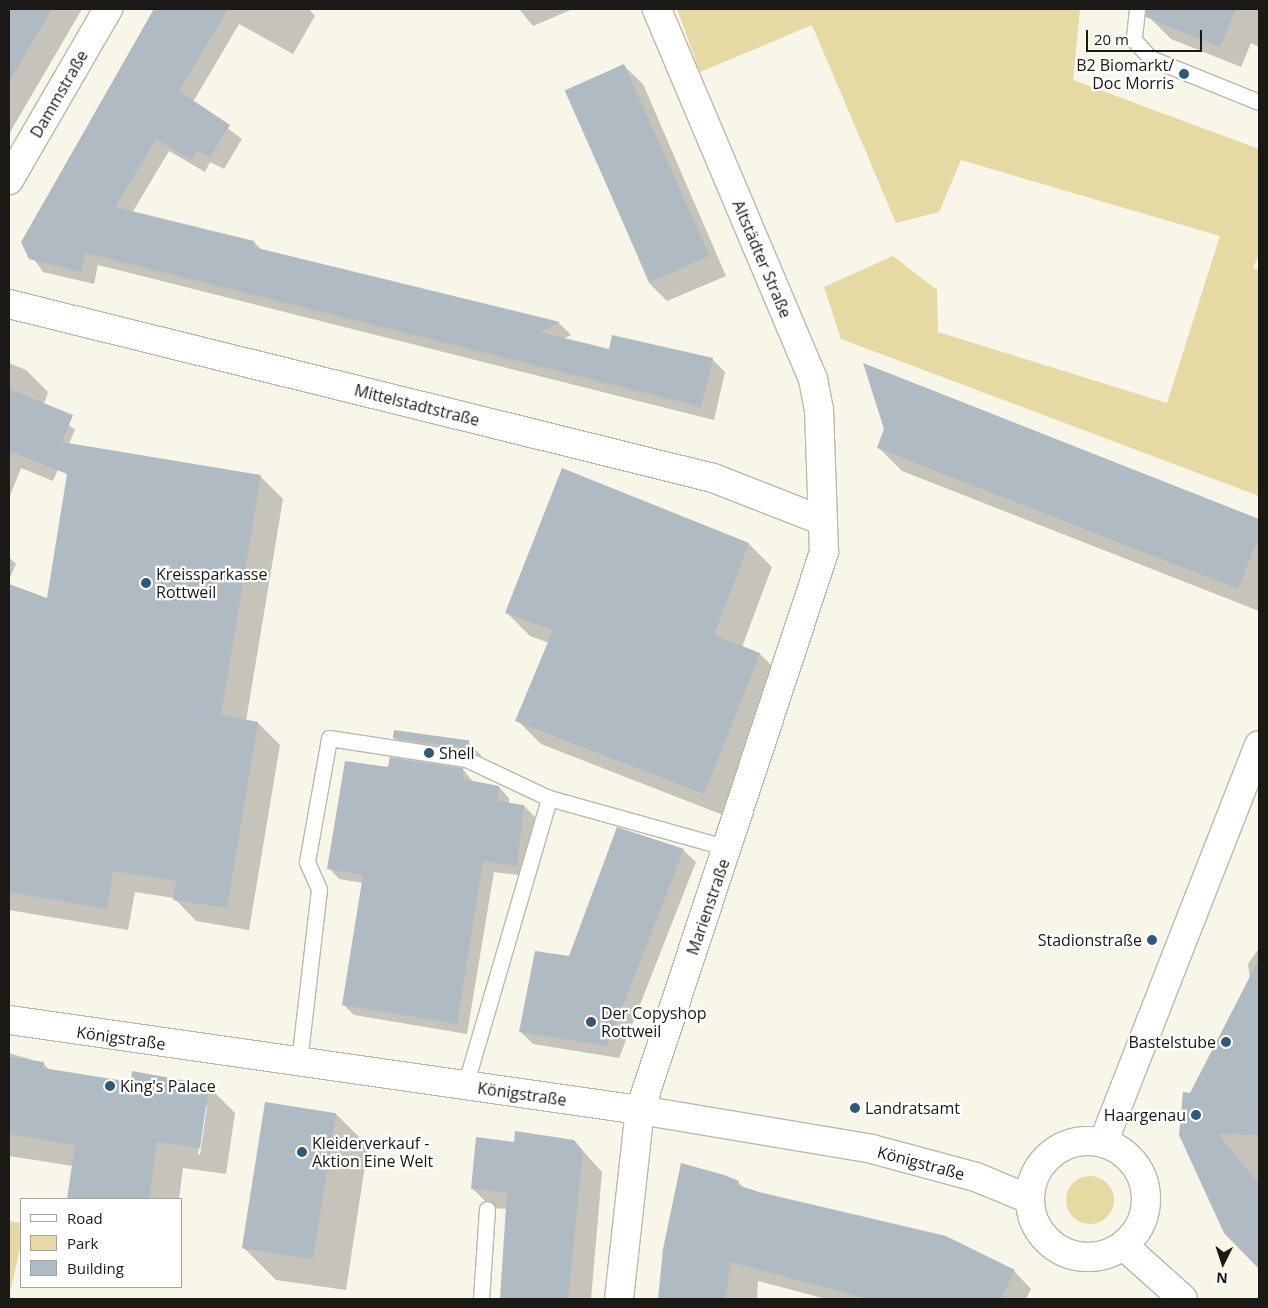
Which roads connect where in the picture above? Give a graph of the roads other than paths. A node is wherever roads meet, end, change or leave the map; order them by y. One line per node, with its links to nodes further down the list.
1 (108, 9): 5 (street, Dammstraße)
2 (657, 9): 7 (street, Altstädter Straße)
3 (1137, 9): 4 (lane)
4 (1259, 102)
5 (9, 180)
6 (9, 304): 7 (street, Mittelstadtstraße)
7 (821, 520): 10 (street, Marienstraße)
8 (1259, 745): 15 (street)
9 (549, 798): 10 (lane); 12 (lane); 13 (lane)
10 (728, 848): 14 (street, Marienstraße)
11 (9, 1020): 12 (street, Königstraße)
12 (299, 1062): 13 (street, Königstraße)
13 (465, 1086): 14 (street, Königstraße)
14 (640, 1110): 16 (street, Königstraße); 20 (street, Marienstraße)
15 (1103, 1143): 16 (street); 18 (street)
16 (1029, 1199): 18 (street)
17 (487, 1209): 19 (lane)
18 (1124, 1246): 21 (street)
19 (481, 1299)
20 (619, 1299)
21 (1183, 1299)

